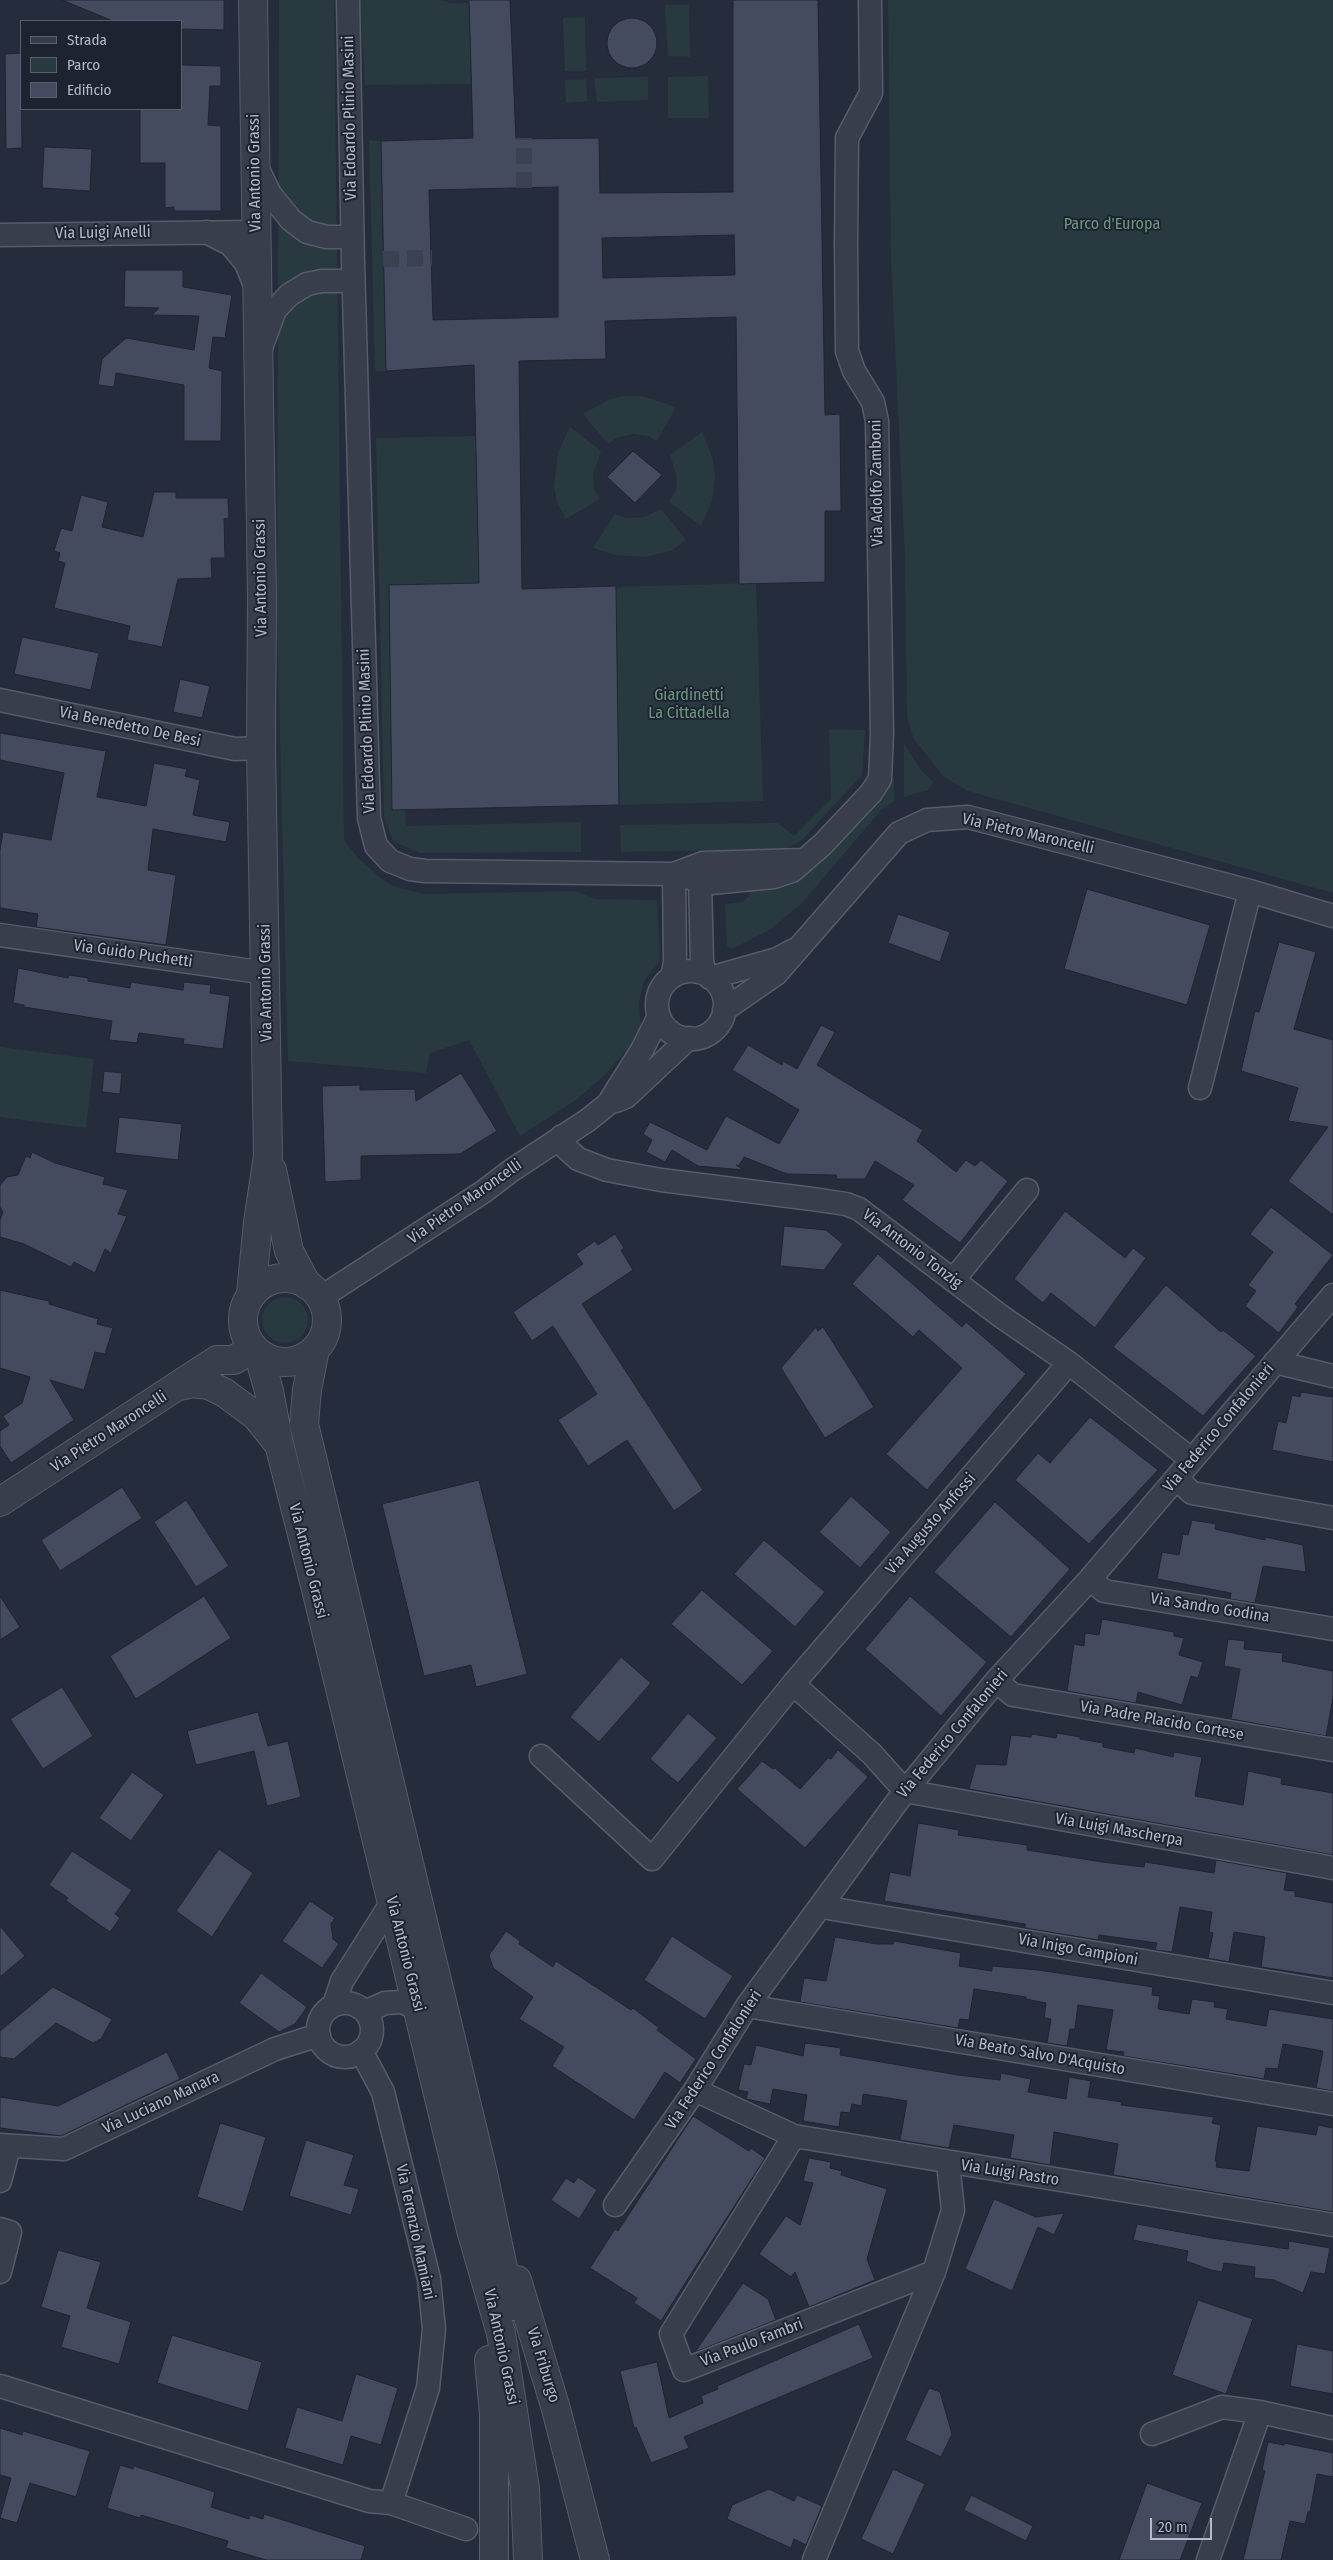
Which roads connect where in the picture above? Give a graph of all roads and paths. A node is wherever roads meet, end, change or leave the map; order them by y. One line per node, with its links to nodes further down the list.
1 (254, 0): 4 (street, Via Antonio Grassi)
2 (348, 0): 8 (street, Via Edoardo Plinio Masini)
3 (870, 0): 14 (street, Via Adolfo Zamboni)
4 (254, 161): 6 (street, Via Antonio Grassi); 8 (street)
5 (205, 231): 6 (street, Via Luigi Anelli); 7 (street, Via Luigi Anelli); 10 (street, Via Luigi Anelli)
6 (256, 232): 10 (street, Via Antonio Grassi)
7 (0, 235)
8 (352, 237): 9 (street, Via Edoardo Plinio Masini)
9 (353, 281): 11 (street); 15 (street, Via Edoardo Plinio Masini)
10 (257, 292): 11 (street, Via Antonio Grassi)
11 (258, 356): 13 (street, Via Antonio Grassi)
12 (0, 700): 13 (street, Via Benedetto De Besi)
13 (261, 748): 21 (street, Via Antonio Grassi)
14 (806, 859): 15 (street); 16 (street, Via Adolfo Zamboni)
15 (674, 874): 16 (street, Via Edoardo Plinio Masini); 23 (street)
16 (700, 882): 22 (street)
17 (1250, 891): 18 (street, Via Pietro Maroncelli); 20 (street, Via Pietro Maroncelli); 27 (street)
18 (1333, 916)
19 (0, 935): 21 (street, Via Guido Puchetti)
20 (797, 949): 22 (street, Via Pietro Maroncelli); 24 (street, Via Pietro Maroncelli)
21 (266, 973): 30 (street, Via Antonio Grassi)
22 (708, 976): 23 (street); 24 (street)
23 (672, 977): 25 (street)
24 (724, 1010): 26 (street)
25 (659, 1016): 26 (street); 28 (street, Via Pietro Maroncelli)
26 (689, 1038): 28 (street, Via Pietro Maroncelli)
27 (1200, 1088)
28 (608, 1104): 29 (street, Via Pietro Maroncelli)
29 (562, 1136): 32 (street, Via Antonio Tonzig); 33 (street, Via Pietro Maroncelli)
30 (268, 1156): 33 (street, Via Antonio Grassi); 35 (street, Via Antonio Grassi)
31 (1027, 1190): 32 (street)
32 (954, 1279): 40 (street, Via Antonio Tonzig)
33 (314, 1291): 35 (street); 36 (street)
34 (1333, 1295): 39 (street, Via Federico Confalonieri)
35 (247, 1306): 37 (street); 38 (street)
36 (315, 1349): 37 (street); 70 (street, Via Antonio Grassi)
37 (255, 1350): 38 (street, Via Pietro Maroncelli); 43 (street, Via Antonio Grassi)
38 (217, 1360): 42 (street, Via Pietro Maroncelli)
39 (1275, 1362): 41 (street); 44 (street, Via Federico Confalonieri)
40 (1070, 1363): 44 (street, Via Antonio Tonzig); 51 (street, Via Augusto Anfossi)
41 (1333, 1376)
42 (179, 1386): 43 (street); 46 (street, Via Pietro Maroncelli)
43 (279, 1444): 56 (street, Via Antonio Grassi)
44 (1192, 1460): 45 (street, Via Federico Confalonieri)
45 (1177, 1479): 47 (street); 48 (street, Via Federico Confalonieri)
46 (0, 1502)
47 (1333, 1518)
48 (1090, 1580): 49 (street, Via Sandro Godina); 50 (street, Via Federico Confalonieri)
49 (1333, 1629)
50 (996, 1681): 52 (street, Via Padre Placido Cortese); 54 (street, Via Federico Confalonieri)
51 (793, 1684): 53 (street, Via Augusto Anfossi); 54 (street)
52 (1333, 1750)
53 (541, 1756)
54 (905, 1791): 55 (street, Via Luigi Mascherpa); 57 (street, Via Federico Confalonieri)
55 (1333, 1868)
56 (392, 1902): 59 (street); 61 (street, Via Antonio Grassi)
57 (822, 1907): 58 (street, Via Inigo Campioni); 60 (street, Via Federico Confalonieri)
58 (1333, 1993)
59 (334, 2005): 62 (street); 63 (street)
60 (747, 2006): 65 (street, Via Federico Confalonieri); 66 (street, Via Beato Salvo D'Acquisto)
61 (418, 2009): 62 (street); 75 (street, Via Antonio Grassi)
62 (365, 2012): 64 (street)
63 (319, 2035): 64 (street); 68 (street, Via Luciano Manara)
64 (361, 2051): 82 (street, Via Terenzio Mamiani)
65 (695, 2090): 67 (street, Via Luigi Pastro); 72 (street, Via Federico Confalonieri)
66 (1333, 2104)
67 (794, 2136): 69 (street, Via Luigi Pastro); 77 (street, Via Paulo Fambri)
68 (4, 2146): 71 (street)
69 (948, 2163): 73 (street, Via Luigi Pastro); 77 (street)
70 (483, 2172): 86 (street, Via Antonio Grassi); 87 (street, Via Friburgo)
71 (0, 2181)
72 (615, 2205)
73 (1333, 2225)
74 (0, 2229): 76 (street)
75 (471, 2230): 84 (street); 85 (street, Via Antonio Grassi)
76 (0, 2272)
77 (934, 2272): 88 (street)
78 (0, 2386): 82 (street)
79 (1260, 2412): 80 (street); 81 (street); 89 (street)
80 (1333, 2428)
81 (1152, 2434)
82 (390, 2503): 83 (street)
83 (466, 2529)
84 (494, 2560)
85 (528, 2560)
86 (544, 2560)
87 (594, 2560)
88 (814, 2560)
89 (1208, 2560)

